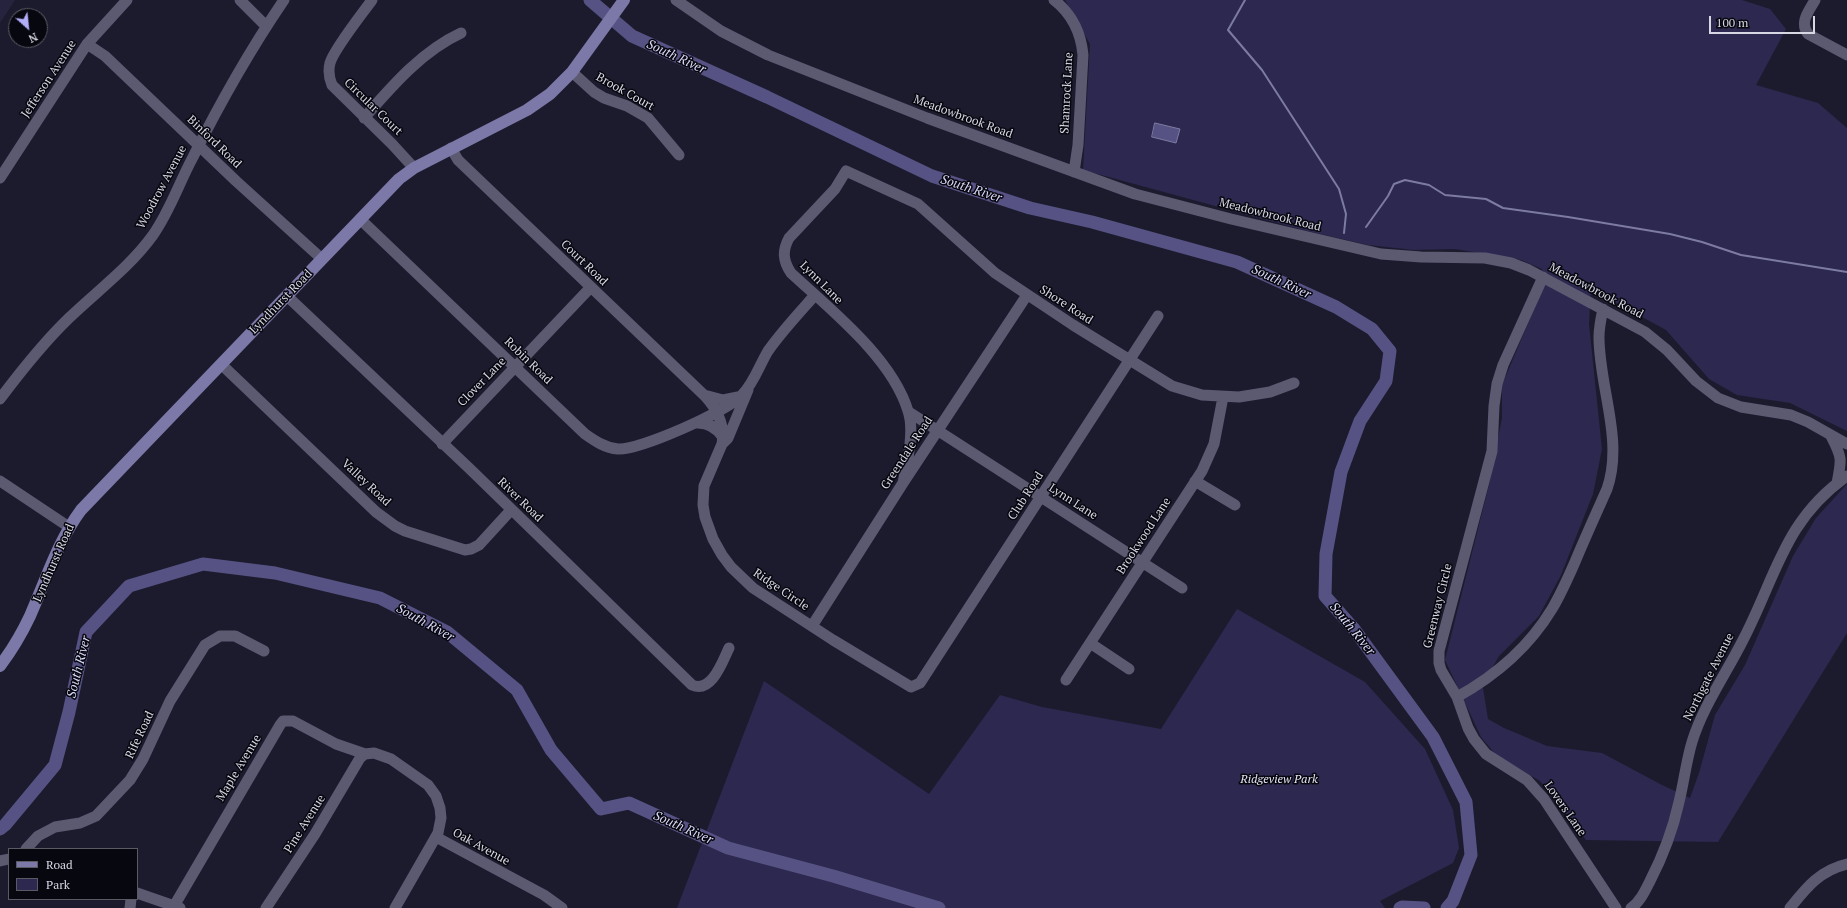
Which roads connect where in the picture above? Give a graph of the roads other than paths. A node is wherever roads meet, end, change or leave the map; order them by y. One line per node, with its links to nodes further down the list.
1 (127, 0): 11 (street, Jefferson Avenue)
2 (240, 0): 9 (street)
3 (284, 0): 9 (street, Woodrow Avenue)
4 (372, 0): 14 (street, Circular Court)
5 (624, 0): 13 (main road, Lyndhurst Road)
6 (676, 0): 20 (street, Meadowbrook Road)
7 (1054, 0): 20 (street, Shamrock Lane)
8 (1815, 0): 12 (street)
9 (266, 26): 15 (street, Woodrow Avenue)
10 (461, 33): 14 (street)
11 (86, 44): 15 (street, Binford Road); 21 (street, Jefferson Avenue)
12 (1847, 55)
13 (572, 72): 16 (main road, Lyndhurst Road); 17 (street, Brook Court)
14 (364, 118): 18 (street, Circular Court)
15 (199, 145): 23 (street, Binford Road); 39 (street, Woodrow Avenue)
16 (451, 148): 18 (main road, Lyndhurst Road); 25 (street, Court Road)
17 (679, 155)
18 (414, 168): 22 (main road, Lyndhurst Road)
19 (846, 171): 26 (street, Lynn Lane); 27 (street, Shore Road)
20 (1074, 172): 24 (street, Meadowbrook Road)
21 (0, 178)
22 (360, 219): 23 (main road, Lyndhurst Road); 33 (street, Robin Road)
23 (322, 259): 28 (main road, Lyndhurst Road)
24 (1543, 277): 29 (street, Meadowbrook Road); 67 (street, Greenway Circle)
25 (591, 287): 33 (street, Clover Lane); 36 (street, Court Road)
26 (815, 295): 35 (street, Ridge Circle); 41 (street, Lynn Lane)
27 (1027, 295): 31 (street, Shore Road); 43 (street, Greendale Road)
28 (287, 296): 32 (main road, Lyndhurst Road); 46 (street, River Road)
29 (1603, 309): 44 (street, Meadowbrook Road); 67 (street)
30 (1158, 316): 31 (street, Club Road)
31 (1129, 361): 38 (street, Shore Road); 53 (street, Club Road)
32 (221, 364): 55 (street, Valley Road); 56 (main road, Lyndhurst Road)
33 (516, 367): 42 (street, Robin Road); 46 (street, Clover Lane)
34 (1294, 383): 38 (street, Shore Road)
35 (750, 386): 37 (street, Ridge Circle); 45 (street, Ridge Circle)
36 (704, 395): 37 (street, Court Road); 40 (street, Court Road); 42 (street)
37 (741, 396): 40 (street, Ridge Circle)
38 (1223, 398): 50 (street, Brookwood Lane)
39 (0, 399)
40 (717, 412): 42 (street, Robin Road); 45 (street)
41 (909, 412): 43 (street, Lynn Lane); 51 (street, Lynn Lane)
42 (699, 421): 45 (street)
43 (937, 430): 51 (street, Greendale Road); 53 (street, Lynn Lane)
44 (1830, 435): 47 (street, Meadowbrook Road); 52 (street)
45 (722, 441): 59 (street, Ridge Circle)
46 (442, 444): 55 (street, River Road)
47 (1847, 444)
48 (1847, 476): 52 (street, Northgate Avenue)
49 (0, 481): 56 (street)
50 (1195, 481): 54 (street); 57 (street, Brookwood Lane)
51 (903, 483): 59 (street, Greendale Road)
52 (1837, 483): 78 (street, Northgate Avenue)
53 (1041, 497): 57 (street, Lynn Lane); 66 (street, Club Road)
54 (1234, 505)
55 (511, 510): 61 (street, River Road)
56 (69, 527): 63 (main road, Lyndhurst Road)
57 (1142, 562): 58 (street, Lynn Lane); 60 (street, Brookwood Lane)
58 (1182, 588)
59 (812, 626): 66 (street, Ridge Circle)
60 (1090, 643): 64 (street); 65 (street, Brookwood Lane)
61 (729, 648)
62 (264, 651): 70 (street, Rife Road)
63 (0, 666)
64 (1129, 668)
65 (1066, 680)
66 (913, 687)
67 (1456, 697): 77 (street, Lovers Lane)
68 (365, 754): 69 (street, Oak Avenue); 73 (street, Maple Avenue); 75 (street, Pine Avenue)
69 (436, 837): 74 (street, Oak Avenue); 76 (street)
70 (27, 848)
71 (1847, 864): 79 (street)
72 (138, 893): 73 (street)
73 (177, 907)
74 (558, 907)
75 (266, 908)
76 (395, 908)
77 (1616, 908)
78 (1631, 908)
79 (1790, 908)

